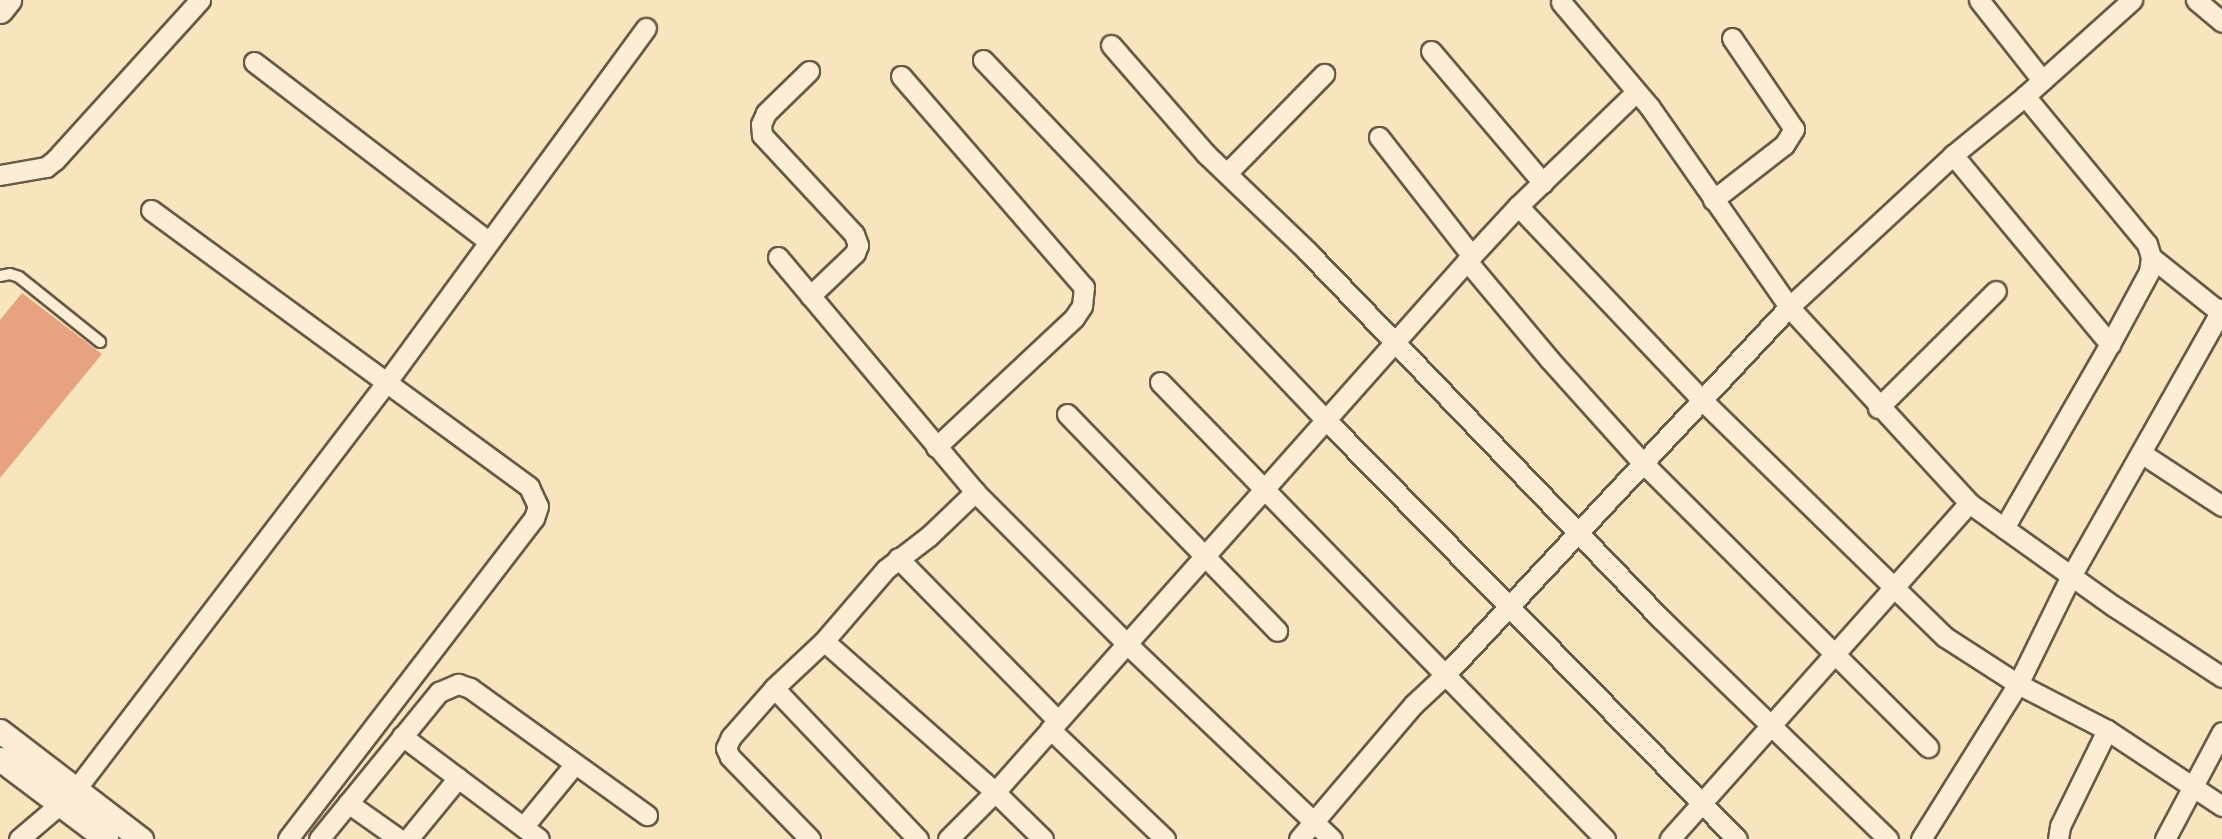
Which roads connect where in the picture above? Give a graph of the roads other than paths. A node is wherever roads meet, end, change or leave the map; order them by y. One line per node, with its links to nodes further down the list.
1 (8, 0): 7 (main road)
2 (200, 0): 24 (street)
3 (1979, 0): 18 (street)
4 (2132, 0): 18 (street)
5 (2196, 0): 8 (street)
6 (1561, 2): 19 (street)
7 (0, 10)
8 (2222, 22)
9 (646, 28): 29 (street)
10 (1731, 38): 26 (street)
11 (1111, 45): 23 (street)
12 (1431, 51): 25 (street)
13 (983, 60): 47 (street)
14 (254, 62): 29 (street)
15 (809, 71): 35 (street)
16 (1324, 74): 23 (street)
17 (901, 76): 48 (street)
18 (2042, 80): 20 (street)
19 (1635, 93): 25 (street); 26 (street)
20 (2025, 96): 22 (street); 31 (street)
21 (1380, 137): 32 (street)
22 (1953, 155): 36 (street); 41 (street)
23 (1227, 173): 40 (street)
24 (0, 175)
25 (1543, 184): 27 (street)
26 (1713, 200): 36 (street)
27 (1518, 206): 32 (street); 44 (street)
28 (151, 211): 43 (street)
29 (487, 240): 43 (street)
30 (778, 257): 35 (street)
31 (2151, 257): 37 (street); 41 (street)
32 (1470, 259): 40 (street); 50 (street)
33 (0, 275): 39 (lane)
34 (1996, 291): 45 (street)
35 (810, 296): 48 (street)
36 (1789, 307): 44 (street); 45 (street)
37 (2221, 310): 38 (street)
38 (2215, 335): 49 (street)
39 (100, 342)
40 (1394, 344): 47 (street); 56 (street)
41 (2110, 344): 55 (street)
42 (1160, 382): 51 (street)
43 (386, 383): 82 (street); 93 (street)
44 (1702, 400): 50 (street); 60 (street)
45 (1878, 408): 53 (street)
46 (1067, 414): 57 (street)
47 (1325, 419): 51 (street); 61 (street)
48 (936, 447): 52 (street)
49 (2141, 453): 54 (street); 59 (street)
50 (1642, 462): 56 (street); 65 (street)
51 (1264, 489): 57 (street); 66 (street)
52 (975, 492): 58 (street); 64 (street)
53 (1969, 503): 55 (street); 60 (street)
54 (2222, 506)
55 (2004, 528): 59 (street)
56 (1579, 531): 61 (street); 70 (street)
57 (1203, 556): 62 (street); 64 (street)
58 (898, 558): 63 (street); 71 (street)
59 (2071, 576): 67 (street); 68 (street)
60 (1892, 587): 65 (street); 68 (street)
61 (1509, 607): 66 (street); 84 (street)
62 (1277, 631)
63 (824, 641): 69 (street); 81 (street)
64 (1126, 643): 71 (street); 87 (street)
65 (1836, 652): 70 (street); 76 (street)
66 (1444, 676): 87 (street); 104 (street)
67 (2222, 677)
68 (2018, 684): 72 (street); 108 (street)
69 (774, 688): 97 (street); 98 (street)
70 (1770, 724): 84 (street); 107 (street)
71 (1054, 725): 81 (street); 101 (street)
72 (2107, 730): 80 (street); 109 (street)
73 (0, 731): 82 (street)
74 (2222, 732): 80 (street)
75 (402, 736): 78 (street); 79 (street); 83 (street)
76 (1928, 747)
77 (0, 759): 82 (street)
78 (574, 765): 86 (street); 88 (street)
79 (458, 778): 88 (street); 95 (street)
80 (2193, 787): 85 (street); 110 (street)
81 (995, 792): 99 (street); 100 (street)
82 (68, 797): 89 (street); 91 (street); 92 (street)
83 (348, 803): 90 (street); 94 (street)
84 (1701, 803): 105 (street); 106 (street)
85 (2222, 806)
86 (647, 816)
87 (1315, 821): 102 (street); 103 (street)
88 (523, 827): 96 (street)
89 (31, 836)
90 (323, 837)
91 (106, 839)
92 (141, 839)
93 (288, 839)
94 (399, 839)
95 (408, 839)
96 (539, 839)
97 (810, 839)
98 (918, 839)
99 (948, 839)
100 (1043, 839)
101 (1166, 839)
102 (1299, 839)
103 (1332, 839)
104 (1605, 839)
105 (1670, 839)
106 (1737, 839)
107 (1888, 839)
108 (1921, 839)
109 (2058, 839)
110 (2165, 839)

